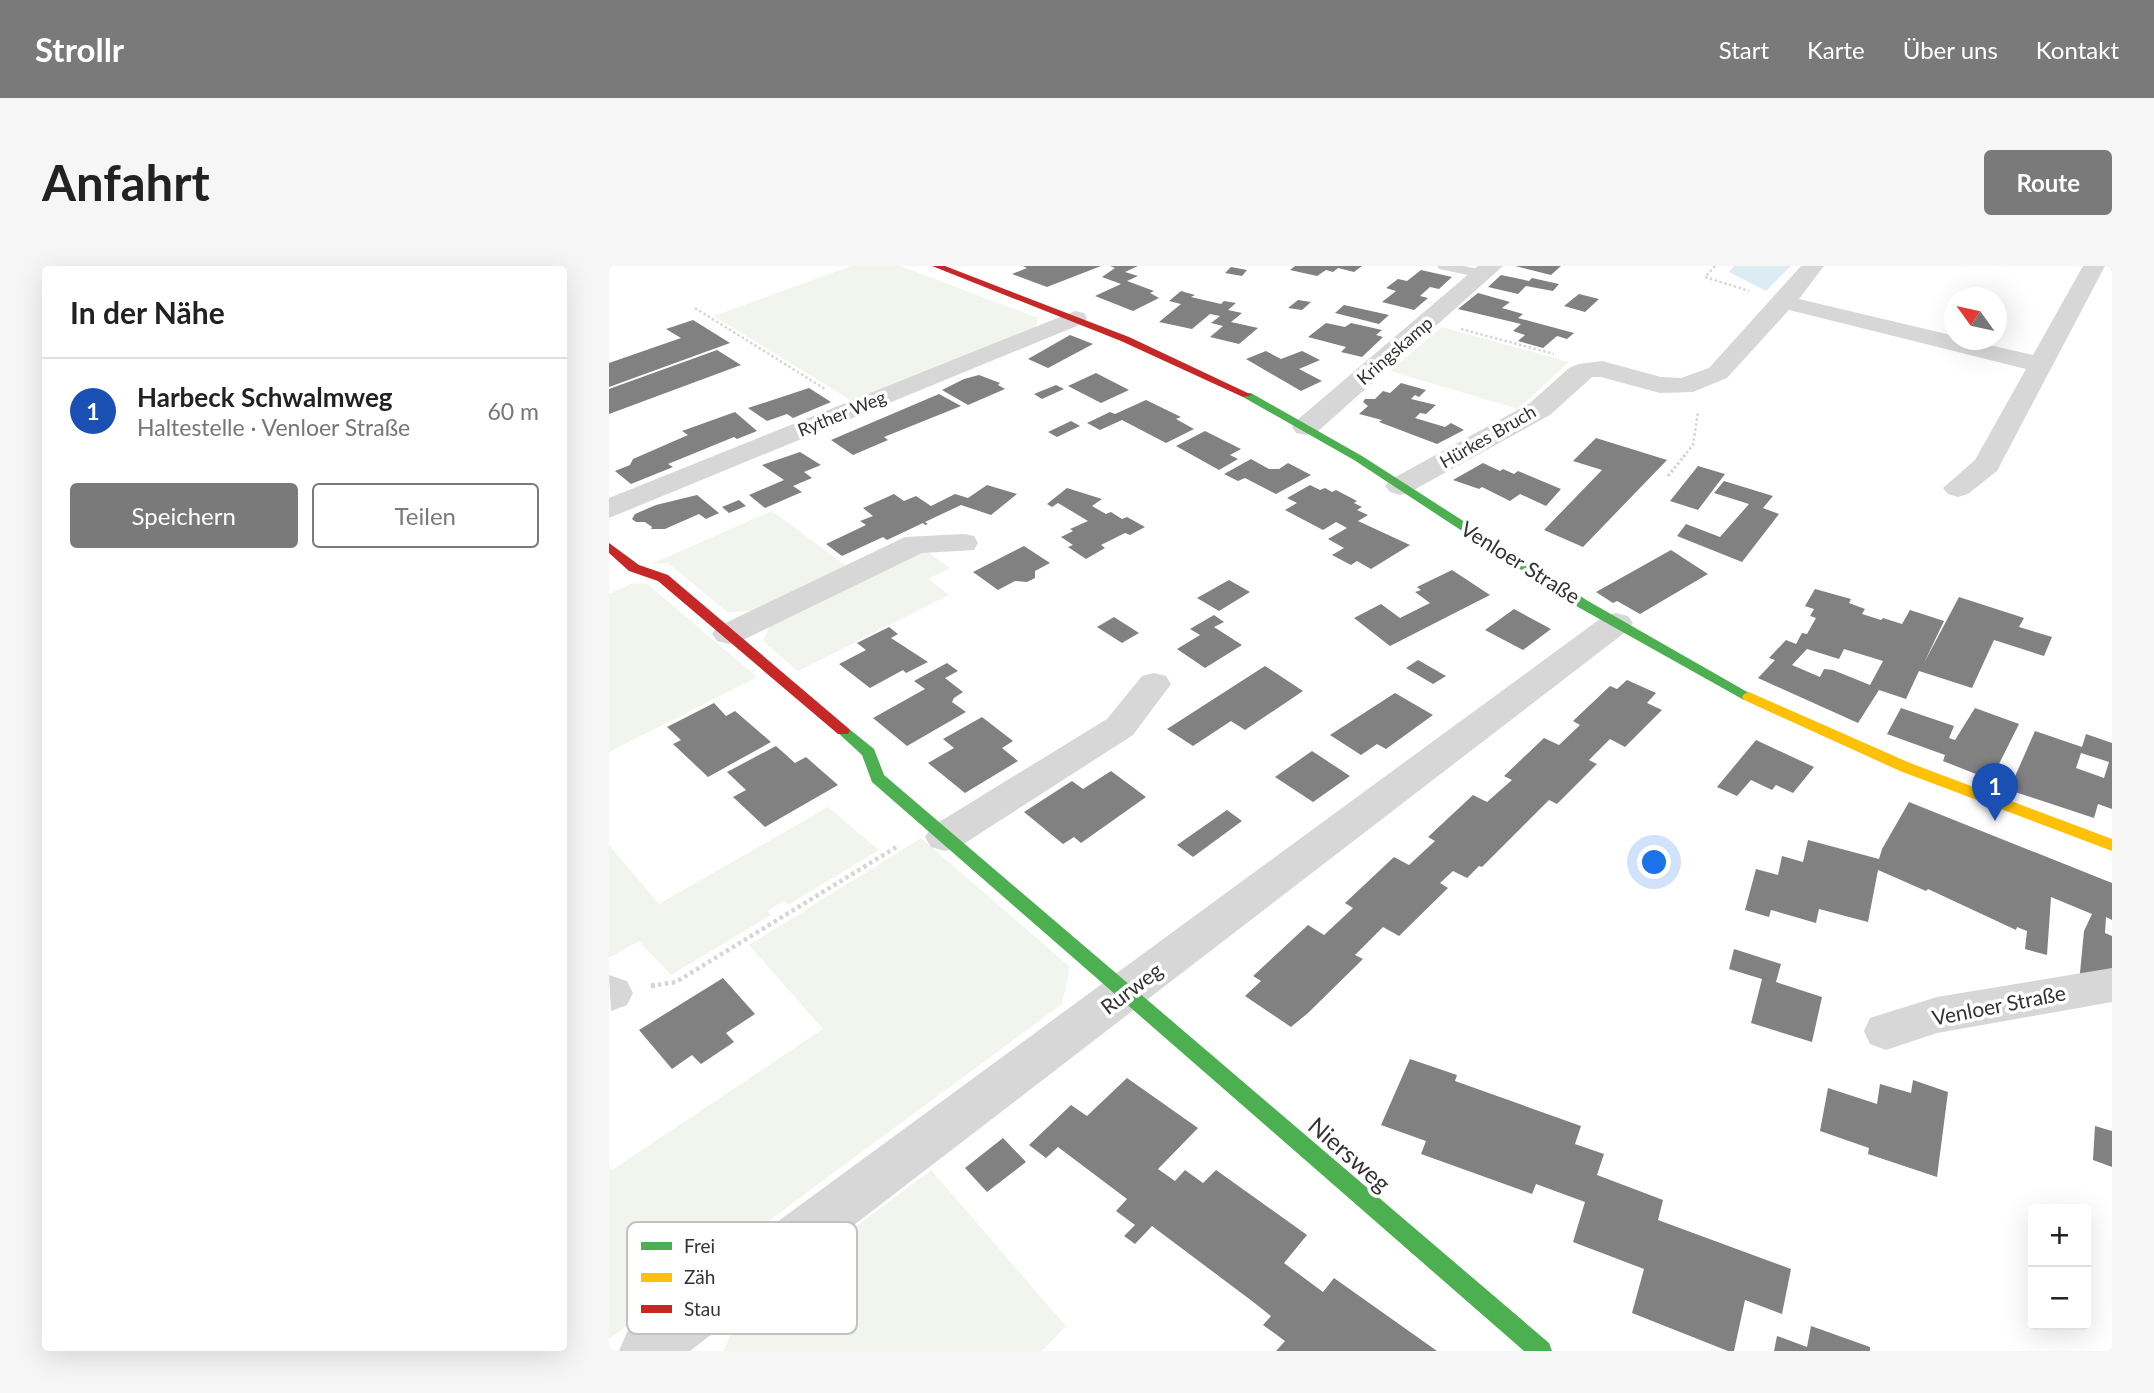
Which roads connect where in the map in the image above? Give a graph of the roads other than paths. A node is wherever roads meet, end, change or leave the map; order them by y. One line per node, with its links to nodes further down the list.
1 (937, 266): 7 (street, Venloer Straße)
2 (1444, 266): 5 (lane, Kringskamp)
3 (1813, 266): 6 (street)
4 (2094, 266): 8 (street)
5 (1487, 270): 9 (street, Kringskamp)
6 (1784, 302): 8 (street); 10 (street, Hürkes Bruch)
7 (1075, 318): 9 (street, Venloer Straße); 12 (street, Ryther Weg)
8 (2042, 365): 11 (street)
9 (1306, 427): 10 (street, Venloer Straße)
10 (1400, 486): 15 (street, Venloer Straße)
11 (1958, 488)
12 (609, 509)
13 (963, 543): 16 (street)
14 (609, 547): 16 (street)
15 (1616, 623): 19 (street, Venloer Straße); 21 (street, Rurweg)
16 (729, 634): 18 (street)
17 (1154, 684): 18 (street)
18 (938, 831): 21 (street)
19 (2112, 845)
20 (2112, 985): 22 (street, Venloer Straße)
21 (1126, 993): 23 (street, Rurweg); 26 (street, Niersweg)
22 (1886, 1031)
23 (821, 1222)
24 (672, 1334): 25 (street, Rurweg)
25 (651, 1350)
26 (1541, 1351)

